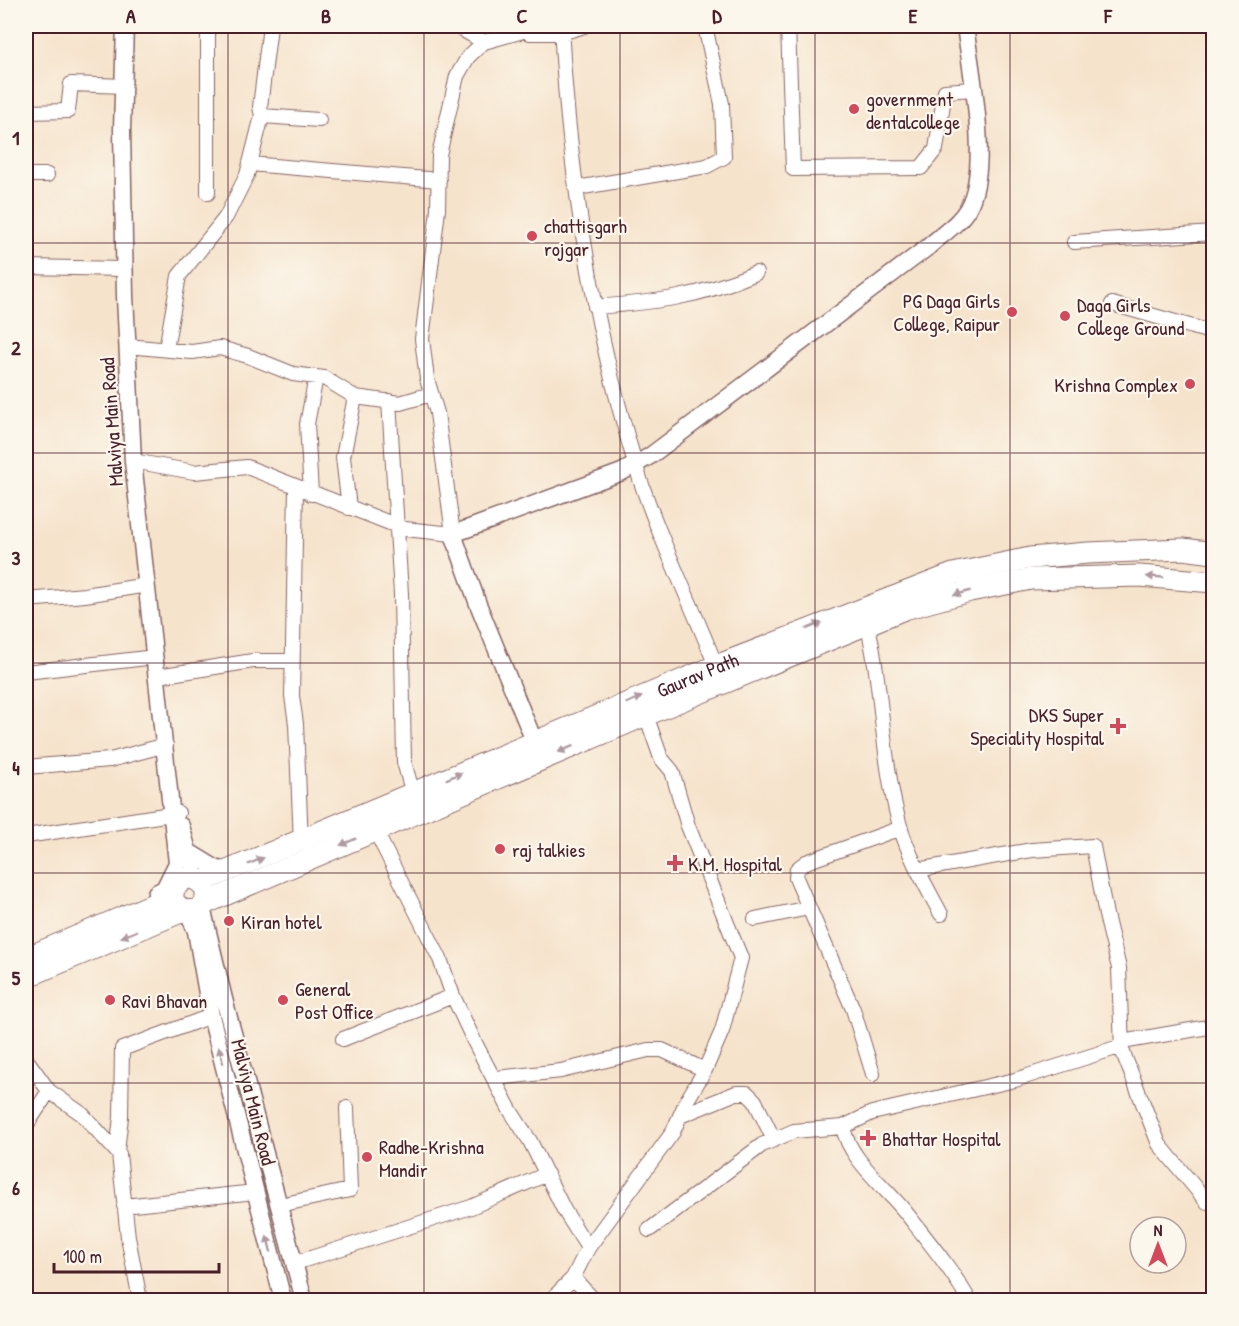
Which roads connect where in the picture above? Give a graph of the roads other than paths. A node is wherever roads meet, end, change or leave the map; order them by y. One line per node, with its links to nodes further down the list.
1 (125, 26): 13 (street, Malviya Main Road)
2 (208, 26): 23 (street)
3 (270, 26): 16 (street)
4 (456, 26): 12 (street)
5 (541, 26): 11 (street)
6 (584, 26): 10 (street)
7 (705, 26): 22 (street)
8 (788, 26): 14 (street)
9 (965, 26): 14 (street)
10 (561, 29): 11 (street); 22 (street)
11 (509, 34): 12 (street)
12 (484, 42): 21 (street)
13 (124, 86): 15 (street); 27 (street, Malviya Main Road)
14 (973, 89): 39 (street)
15 (26, 112)
16 (262, 116): 17 (street); 18 (street)
17 (319, 120)
18 (250, 164): 21 (street); 33 (street)
19 (26, 175): 20 (street)
20 (47, 175)
21 (439, 180): 35 (street)
22 (577, 188): 30 (street)
23 (208, 193)
24 (1214, 234): 25 (street)
25 (1074, 243)
26 (26, 267): 27 (street)
27 (124, 269): 32 (street, Malviya Main Road)
28 (756, 273): 30 (street)
29 (1112, 304): 31 (street)
30 (595, 307): 39 (street)
31 (1214, 333)
32 (127, 346): 33 (street); 38 (street, Malviya Main Road)
33 (166, 349): 34 (street)
34 (316, 377): 36 (street); 41 (street)
35 (431, 393): 37 (street); 44 (street)
36 (355, 397): 37 (street); 42 (street)
37 (389, 401): 43 (street)
38 (133, 461): 40 (street); 49 (street, Malviya Main Road)
39 (635, 464): 44 (street); 54 (street)
40 (296, 488): 41 (street); 53 (street)
41 (311, 494): 42 (street)
42 (349, 508): 43 (street)
43 (398, 527): 44 (street); 61 (street)
44 (453, 534): 59 (street)
45 (1214, 544): 46 (main road)
46 (1183, 549): 47 (main road, Gaurav Path); 51 (main road, Gaurav Path)
47 (1214, 553)
48 (1214, 582): 51 (main road, one-way to 51)
49 (147, 585): 50 (street); 52 (street, Malviya Main Road)
50 (26, 600)
51 (865, 615): 54 (main road, Gaurav Path, one-way to 51); 57 (main road); 64 (street)
52 (155, 657): 55 (street); 56 (street, Malviya Main Road)
53 (292, 662): 56 (street); 66 (street)
54 (716, 666): 59 (main road, Gaurav Path, one-way to 54)
55 (26, 672)
56 (158, 676): 58 (street, Malviya Main Road)
57 (646, 715): 59 (main road, one-way to 59); 83 (street)
58 (166, 745): 60 (street); 62 (street, Malviya Main Road)
59 (538, 750): 61 (main road, Gaurav Path, one-way to 59); 63 (main road)
60 (26, 767)
61 (412, 794): 63 (main road, Gaurav Path)
62 (175, 814): 65 (street); 67 (street); 75 (street)
63 (371, 822): 66 (main road, Gaurav Path); 71 (main road, one-way to 71); 77 (street)
64 (901, 828): 68 (street); 72 (street)
65 (26, 836)
66 (301, 842): 69 (main road, Gaurav Path, one-way to 66)
67 (189, 852): 69 (street); 70 (street)
68 (917, 870): 73 (street); 81 (street)
69 (231, 871): 70 (main road, Gaurav Path)
70 (199, 880): 71 (main road); 71 (main road, Gaurav Path)
71 (190, 906): 75 (main road); 76 (main road, one-way to 76); 78 (street, Malviya Main Road); 97 (street, Malviya Main Road)
72 (809, 908): 74 (street); 84 (street)
73 (941, 914)
74 (755, 919)
75 (103, 926): 76 (main road)
76 (26, 963)
77 (453, 996): 80 (street); 85 (street)
78 (211, 1016): 93 (street); 95 (street, Malviya Main Road, one-way to 78)
79 (1214, 1026): 81 (street)
80 (343, 1039)
81 (1122, 1044): 91 (street); 96 (street)
82 (26, 1059): 86 (street)
83 (705, 1070): 85 (street); 89 (street)
84 (873, 1074)
85 (496, 1078): 94 (street)
86 (49, 1091): 88 (street); 93 (street)
87 (347, 1108): 97 (street)
88 (31, 1109): 90 (street)
89 (680, 1116): 92 (street); 100 (street)
90 (26, 1126)
91 (843, 1126): 92 (street); 108 (street)
92 (774, 1140): 99 (street)
93 (117, 1151): 98 (street)
94 (547, 1174): 100 (street); 101 (street)
95 (255, 1192): 98 (street); 104 (street, Malviya Main Road, one-way to 95)
96 (1214, 1202)
97 (280, 1205): 101 (street, Malviya Main Road)
98 (124, 1206): 103 (street)
99 (649, 1230)
100 (588, 1248): 102 (street)
101 (295, 1263): 105 (street, Malviya Main Road)
102 (573, 1278): 106 (street); 107 (street)
103 (140, 1300)
104 (283, 1300)
105 (304, 1300)
106 (551, 1300)
107 (594, 1300)
108 (969, 1300)

